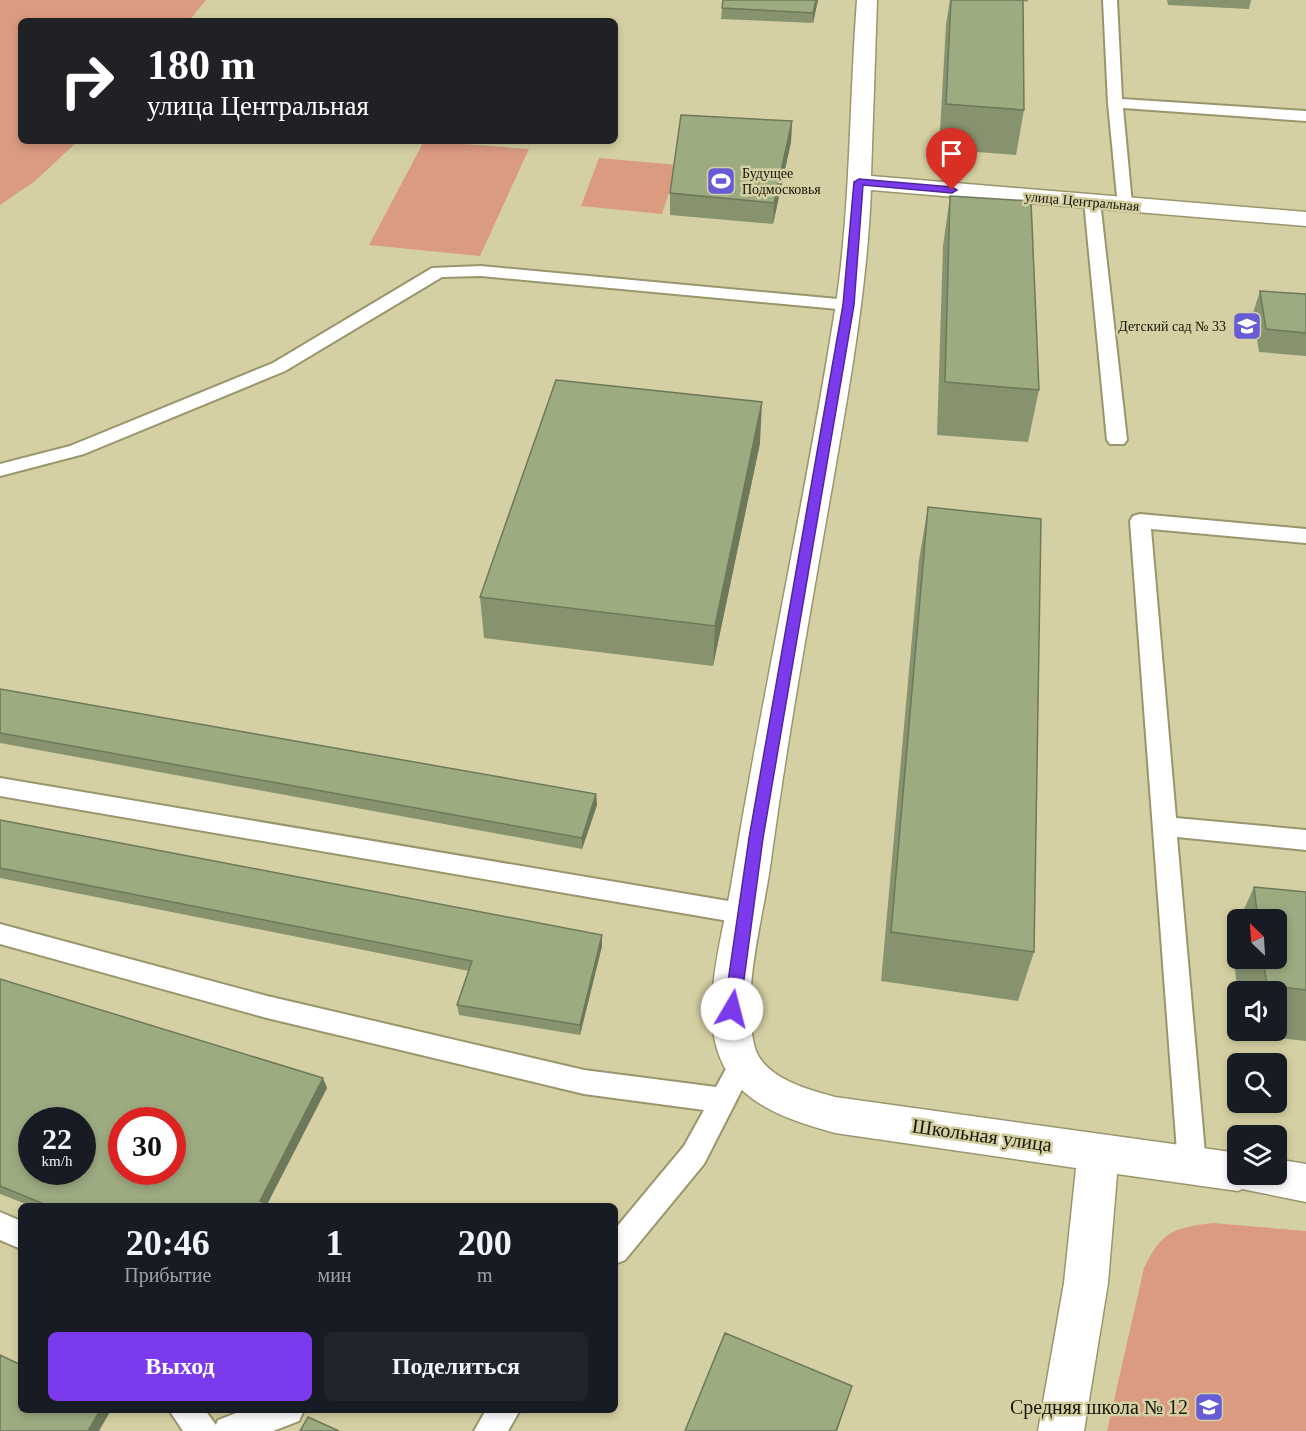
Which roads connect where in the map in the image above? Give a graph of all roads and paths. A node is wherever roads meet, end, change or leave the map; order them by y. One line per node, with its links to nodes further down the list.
1 (867, 0): 5 (street)
2 (1110, 0): 3 (lane)
3 (1115, 103): 4 (lane); 7 (lane)
4 (1306, 116)
5 (859, 182): 6 (street, улица Центральная); 9 (street)
6 (1092, 201): 7 (street, улица Центральная); 10 (lane)
7 (1124, 204): 8 (street, улица Центральная)
8 (1306, 219)
9 (849, 305): 11 (lane); 16 (street)
10 (1117, 440)
11 (0, 470)
12 (1306, 536): 14 (lane)
13 (0, 787): 16 (lane)
14 (1165, 826): 15 (lane); 21 (lane)
15 (1306, 840)
16 (746, 914): 18 (street)
17 (0, 934): 19 (lane)
18 (742, 1062): 19 (lane); 20 (street, Школьная улица)
19 (723, 1100): 27 (lane)
20 (1098, 1151): 21 (street, Школьная улица); 34 (street)
21 (1192, 1165): 22 (street, Школьная улица)
22 (1227, 1170)
23 (1287, 1180): 24 (street)
24 (1306, 1183)
25 (0, 1226): 26 (lane)
26 (18, 1234)
27 (618, 1247)
28 (187, 1413): 31 (lane)
29 (280, 1413): 32 (lane)
30 (502, 1413): 33 (lane)
31 (202, 1431)
32 (229, 1431)
33 (490, 1431)
34 (1061, 1431)

